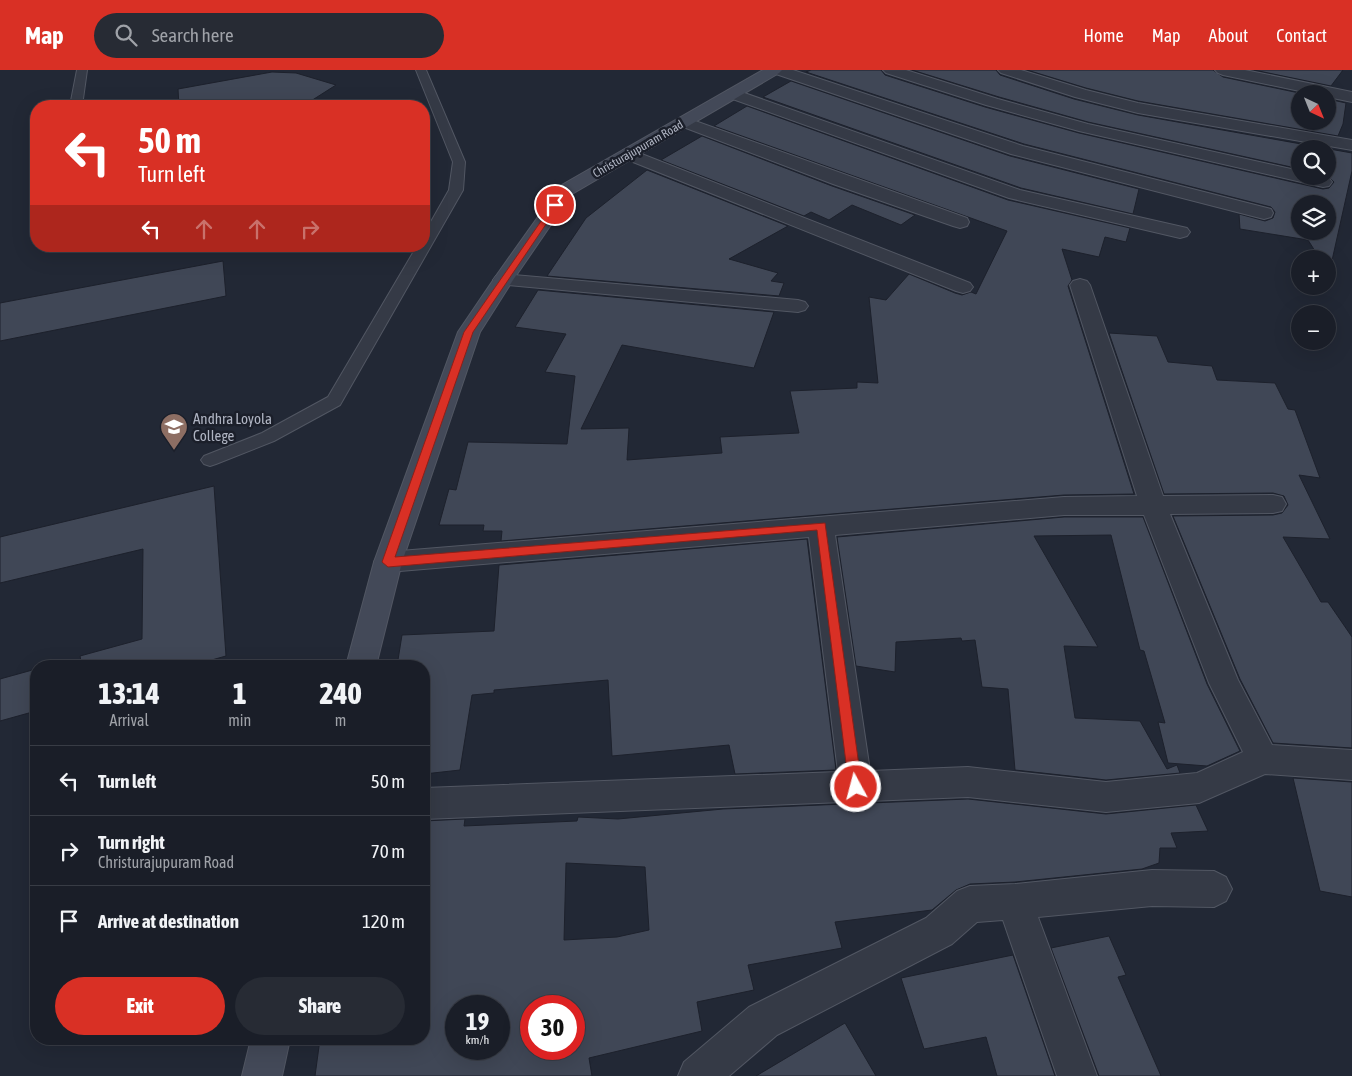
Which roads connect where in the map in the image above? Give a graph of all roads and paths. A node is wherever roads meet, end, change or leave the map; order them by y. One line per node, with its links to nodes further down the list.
1 (82, 70): 11 (lane)
2 (421, 70): 22 (lane)
3 (774, 70): 9 (street, Christurajupuram Road)
4 (778, 70): 14 (street)
5 (892, 70): 12 (street)
6 (1006, 70): 8 (street)
7 (1223, 70): 10 (street)
8 (1028, 73): 12 (street); 15 (street)
9 (733, 94): 13 (street, Christurajupuram Road); 17 (street)
10 (1352, 97)
11 (77, 100)
12 (992, 102): 14 (street); 18 (street)
13 (684, 122): 16 (street, Christurajupuram Road); 20 (street)
14 (957, 130): 17 (street); 19 (street)
15 (1352, 145)
16 (630, 154): 24 (street, Christurajupuram Road); 26 (street)
17 (917, 159): 21 (street)
18 (1291, 174)
19 (1264, 213)
20 (960, 222)
21 (1180, 232)
22 (430, 236)
23 (421, 252): 28 (lane)
24 (503, 280): 27 (street); 32 (street, Christurajupuram Road)
25 (1080, 285): 30 (street)
26 (964, 287)
27 (798, 306)
28 (210, 460)
29 (1273, 504): 30 (street)
30 (1154, 505): 31 (street); 34 (street)
31 (822, 526): 32 (street); 36 (street)
32 (388, 562): 33 (street, Christurajupuram Road)
33 (363, 660)
34 (1263, 759): 35 (street); 36 (street)
35 (1352, 765)
36 (856, 787): 37 (street)
37 (430, 804)
38 (1214, 890): 39 (street)
39 (1015, 902): 42 (street); 43 (street)
40 (270, 1045): 41 (street)
41 (262, 1076)
42 (698, 1076)
43 (1077, 1076)

